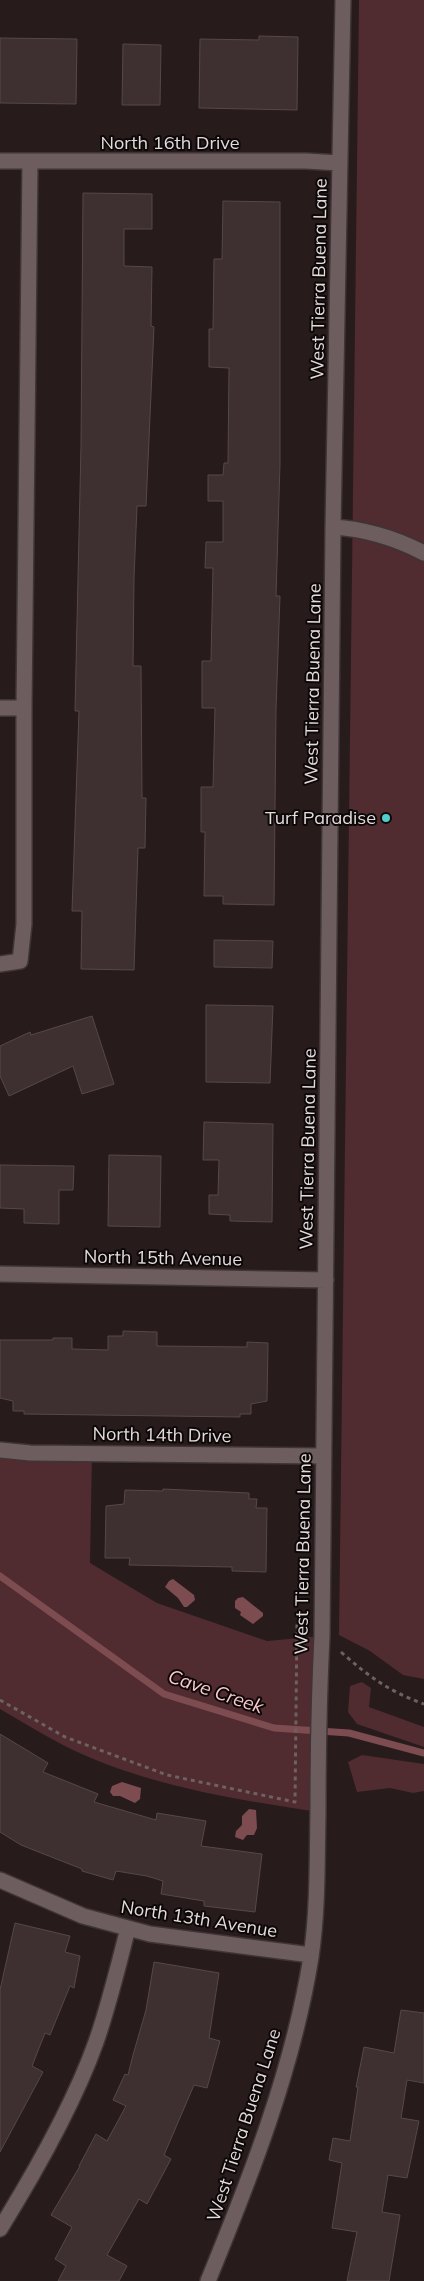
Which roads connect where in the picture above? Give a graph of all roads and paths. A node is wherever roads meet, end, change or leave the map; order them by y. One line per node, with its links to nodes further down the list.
1 (343, 0): 4 (street, West Tierra Buena Lane)
2 (0, 161): 3 (street, North 16th Drive)
3 (30, 162): 4 (street, North 16th Drive); 8 (street)
4 (340, 163): 5 (street, West Tierra Buena Lane)
5 (333, 527): 6 (street); 11 (street, West Tierra Buena Lane)
6 (424, 553)
7 (0, 708): 8 (street)
8 (24, 708): 9 (street)
9 (0, 964)
10 (0, 1274): 11 (street, North 15th Avenue)
11 (326, 1280): 13 (street, West Tierra Buena Lane)
12 (0, 1450): 13 (street, North 14th Drive)
13 (323, 1456): 20 (street, West Tierra Buena Lane)
14 (296, 1674): 16 (path)
15 (368, 1677): 17 (path)
16 (0, 1700)
17 (424, 1704)
18 (0, 1880): 19 (street, North 13th Avenue)
19 (128, 1928): 20 (street, North 13th Avenue); 21 (street)
20 (311, 1956): 22 (street, West Tierra Buena Lane)
21 (0, 2229)
22 (208, 2281)

